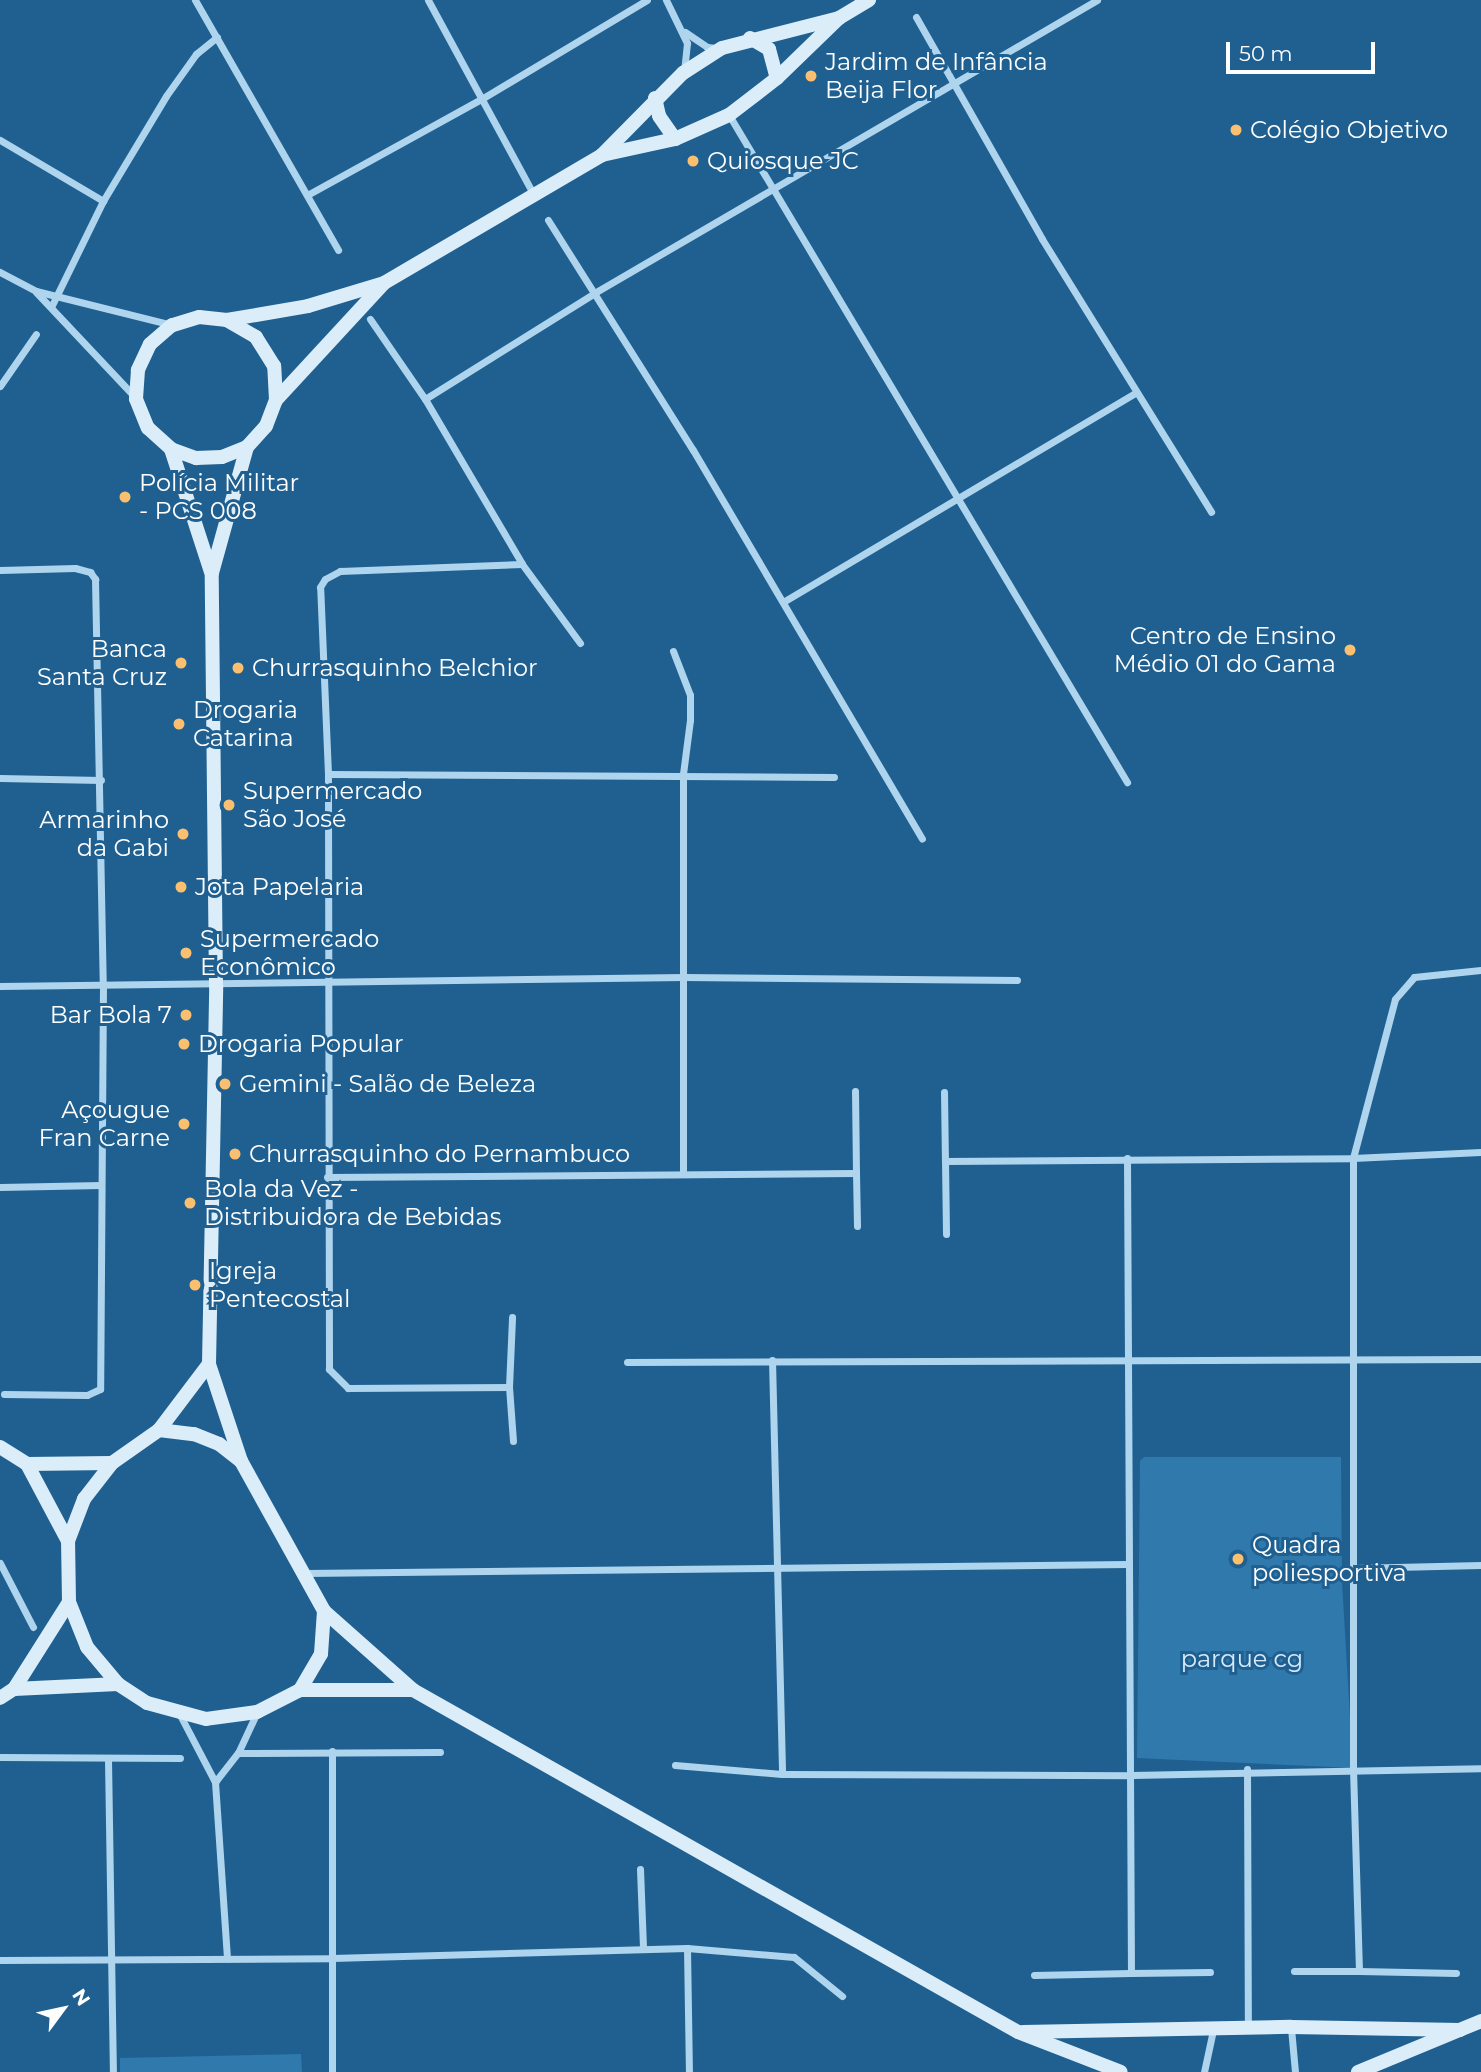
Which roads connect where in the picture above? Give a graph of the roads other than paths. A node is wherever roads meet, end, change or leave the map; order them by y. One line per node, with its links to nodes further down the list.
1 (195, 0): 10 (street)
2 (428, 0): 16 (street)
3 (647, 0): 16 (street)
4 (666, 0): 9 (street)
5 (869, 0): 8 (street)
6 (1097, 0): 15 (street)
7 (916, 17): 15 (street)
8 (839, 18): 11 (street); 14 (street)
9 (684, 32): 12 (street); 13 (street)
10 (217, 37): 23 (street); 25 (street)
11 (750, 38): 12 (street); 14 (street)
12 (722, 48): 13 (street)
13 (683, 73): 17 (street)
14 (777, 78): 18 (street)
15 (952, 83): 22 (street); 39 (street)
16 (483, 98): 23 (street); 24 (street)
17 (655, 98): 19 (street); 21 (street)
18 (729, 115): 19 (street); 22 (street)
19 (675, 139): 21 (street)
20 (0, 140): 25 (street)
21 (602, 155): 24 (street)
22 (776, 189): 31 (street); 45 (street)
23 (309, 194): 27 (street)
24 (536, 197): 29 (street)
25 (103, 201): 32 (street)
26 (548, 220): 31 (street)
27 (338, 250)
28 (0, 272): 30 (street)
29 (384, 283): 35 (street); 42 (street)
30 (36, 291): 32 (street); 33 (street)
31 (596, 292): 41 (street); 50 (street)
32 (56, 296): 33 (street); 36 (street)
33 (51, 307): 40 (street)
34 (370, 319): 41 (street)
35 (227, 320): 36 (street); 42 (street)
36 (172, 325): 40 (street)
37 (36, 334): 38 (street)
38 (0, 386)
39 (1136, 392): 45 (street); 46 (street)
40 (136, 399): 44 (street)
41 (425, 399): 47 (street)
42 (276, 400): 43 (street)
43 (247, 446): 44 (street); 49 (street)
44 (171, 449): 49 (street)
45 (958, 497): 50 (street); 58 (street)
46 (1211, 512)
47 (522, 564): 51 (street); 53 (street)
48 (0, 570): 57 (street)
49 (212, 573): 66 (street)
50 (783, 602): 59 (street)
51 (580, 643)
52 (673, 651): 54 (street)
53 (328, 774): 54 (street); 63 (street)
54 (683, 774): 55 (street); 61 (street)
55 (834, 777)
56 (0, 778): 57 (street)
57 (101, 780): 64 (street)
58 (1127, 782)
59 (922, 839)
60 (1481, 970): 71 (street)
61 (684, 977): 62 (street); 63 (street); 74 (street)
62 (1017, 980)
63 (330, 981): 66 (street); 75 (street)
64 (103, 985): 65 (street); 66 (street); 76 (street)
65 (0, 986)
66 (216, 986): 86 (street)
67 (855, 1091): 73 (street)
68 (944, 1093): 72 (street)
69 (1481, 1152): 71 (street)
70 (1127, 1158): 71 (street); 72 (street); 82 (street)
71 (1353, 1158): 81 (street)
72 (945, 1161): 79 (street)
73 (856, 1173): 74 (street); 78 (street)
74 (683, 1174): 75 (street)
75 (327, 1177): 87 (street)
76 (101, 1185): 77 (street); 88 (street)
77 (0, 1187)
78 (857, 1226)
79 (946, 1234)
80 (512, 1317): 87 (street)
81 (1354, 1358): 82 (street); 83 (street); 100 (street)
82 (1129, 1359): 84 (street); 96 (street)
83 (1481, 1359)
84 (772, 1360): 85 (street); 99 (street)
85 (627, 1362)
86 (209, 1364): 89 (street); 92 (street)
87 (509, 1387): 90 (street)
88 (4, 1394)
89 (159, 1430): 92 (street); 93 (street)
90 (513, 1441)
91 (0, 1447): 94 (street)
92 (241, 1461): 101 (street)
93 (112, 1463): 94 (street); 95 (street)
94 (27, 1464): 95 (street)
95 (68, 1541): 102 (street)
96 (1128, 1564): 99 (street); 123 (street)
97 (1481, 1565): 100 (street)
98 (1, 1566): 104 (street)
99 (774, 1566): 101 (street); 122 (street)
100 (1353, 1568): 119 (street)
101 (305, 1573): 103 (street)
102 (69, 1602): 105 (street); 106 (street)
103 (324, 1611): 107 (street); 108 (street)
104 (33, 1627)
105 (118, 1684): 106 (street); 111 (street)
106 (14, 1689): 109 (street)
107 (300, 1690): 108 (street); 110 (street)
108 (413, 1690): 144 (street)
109 (0, 1698)
110 (257, 1712): 111 (street); 114 (street)
111 (180, 1715): 124 (street)
112 (332, 1751): 113 (street); 114 (street); 128 (street)
113 (440, 1752)
114 (238, 1753): 124 (street)
115 (0, 1757): 117 (street)
116 (180, 1758): 117 (street)
117 (108, 1759): 129 (street)
118 (675, 1765): 122 (street)
119 (1353, 1768): 120 (street); 121 (street); 133 (street)
120 (1481, 1768)
121 (1247, 1769): 123 (street); 141 (street)
122 (782, 1774): 123 (street)
123 (1132, 1775): 135 (street)
124 (215, 1782): 130 (street)
125 (640, 1869): 126 (street)
126 (643, 1947): 127 (street); 128 (street)
127 (687, 1948): 138 (street); 147 (street)
128 (332, 1958): 130 (street); 146 (street)
129 (112, 1959): 130 (street); 131 (street); 145 (street)
130 (227, 1959)
131 (0, 1960)
132 (1294, 1971): 133 (street)
133 (1359, 1971): 136 (street)
134 (1210, 1972): 135 (street)
135 (1131, 1973): 137 (street)
136 (1456, 1973)
137 (1034, 1975)
138 (842, 1996)
139 (1481, 2021): 143 (street)
140 (1290, 2027): 141 (street); 143 (street); 150 (street)
141 (1248, 2028): 142 (street)
142 (1213, 2030): 144 (street); 149 (street)
143 (1460, 2031): 151 (street)
144 (1018, 2032): 148 (street)
145 (113, 2072)
146 (332, 2072)
147 (689, 2072)
148 (1121, 2072)
149 (1204, 2072)
150 (1296, 2072)
151 (1358, 2072)

